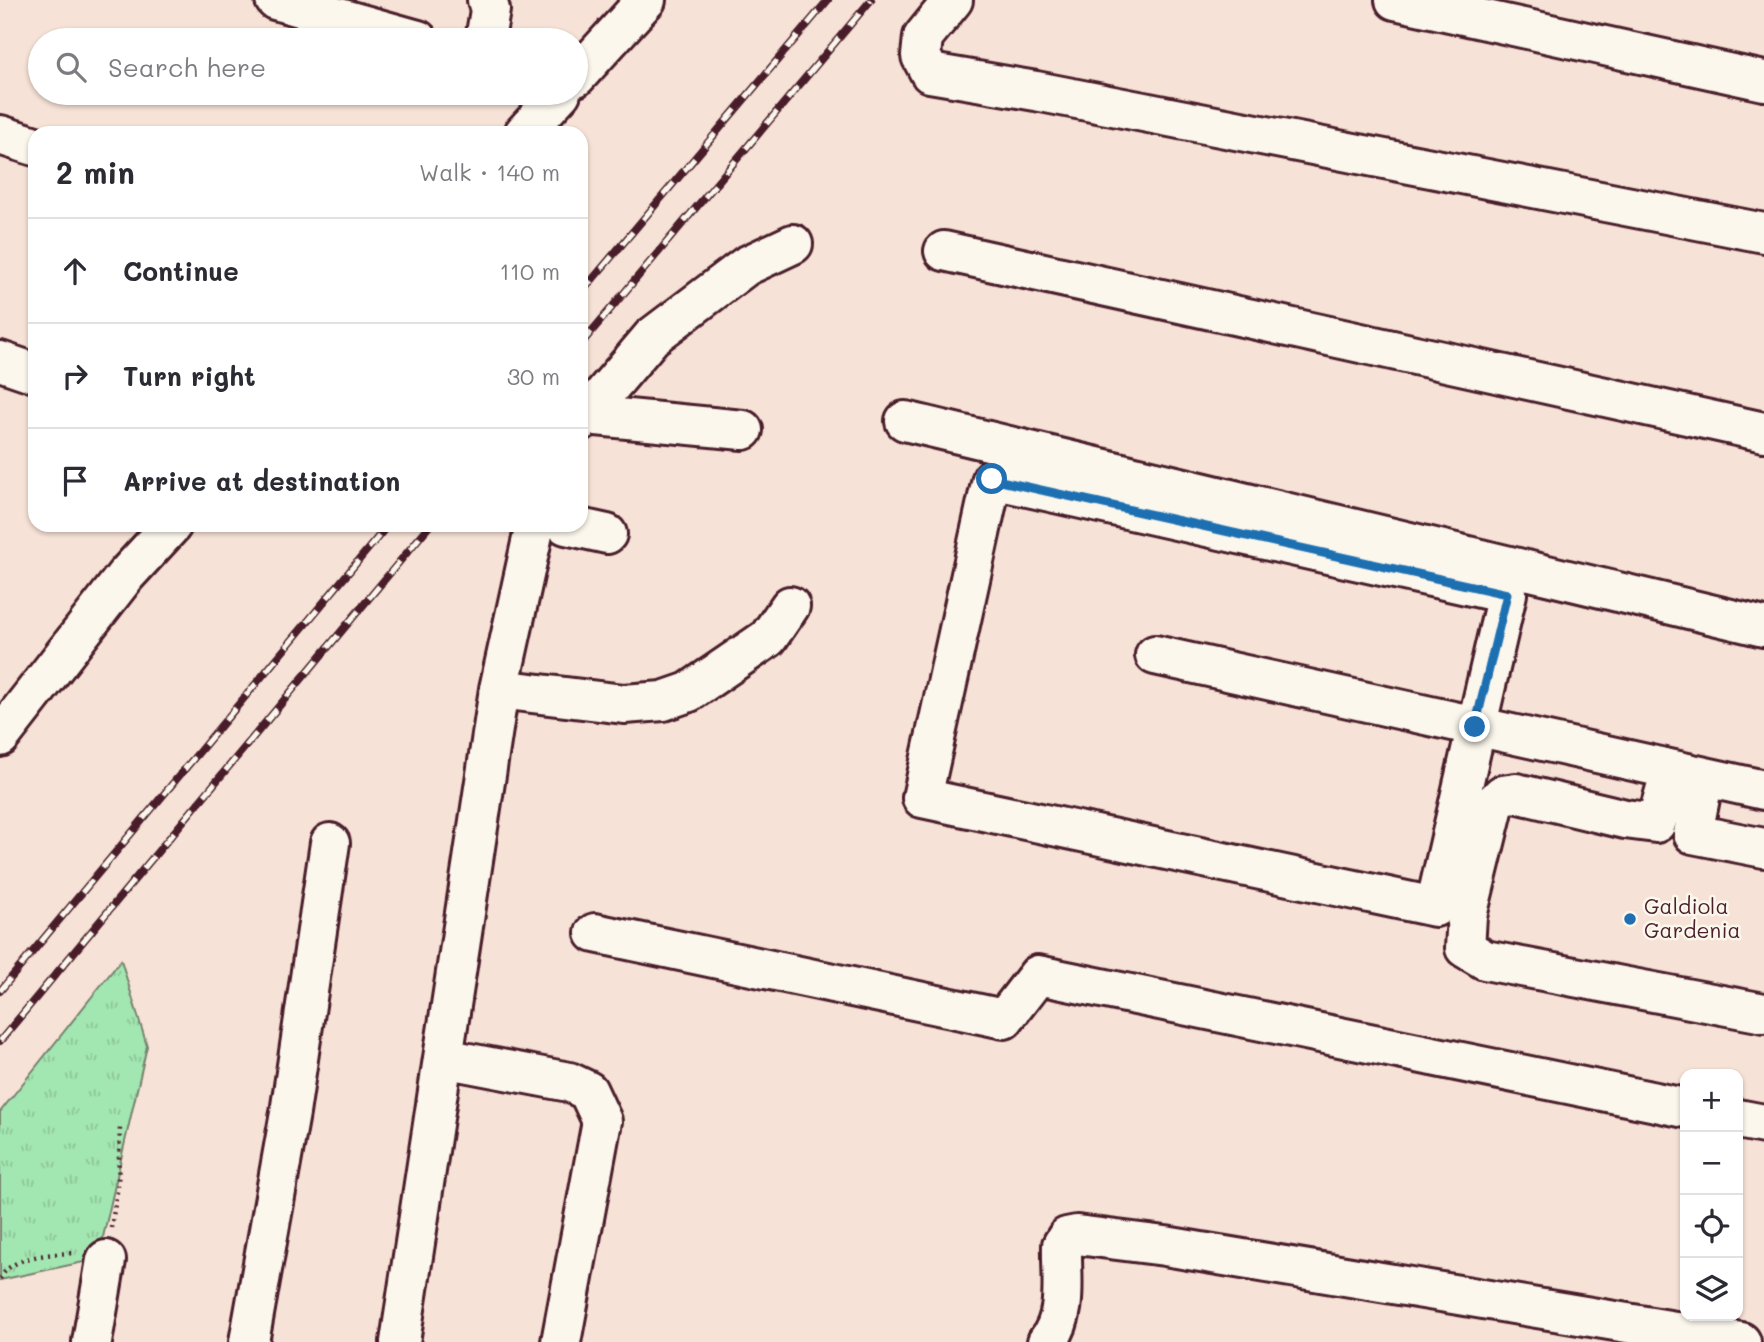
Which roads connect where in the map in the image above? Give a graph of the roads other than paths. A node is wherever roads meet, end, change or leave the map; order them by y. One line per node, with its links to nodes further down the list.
1 (275, 0): 6 (street)
2 (487, 0): 7 (street)
3 (646, 0): 8 (street)
4 (953, 0): 14 (street)
5 (1395, 0): 9 (street)
6 (375, 28)
7 (487, 28)
8 (588, 64)
9 (1764, 81)
10 (550, 105): 11 (street)
11 (530, 126)
12 (0, 135): 13 (street)
13 (28, 144)
14 (1764, 233)
15 (793, 244): 19 (street)
16 (944, 251): 23 (street)
17 (0, 361): 18 (street)
18 (28, 371)
19 (588, 412)
20 (588, 418): 22 (street)
21 (905, 421): 29 (street)
22 (743, 430)
23 (1764, 432)
24 (588, 530): 27 (street)
25 (166, 532): 32 (street)
26 (533, 532): 31 (street)
27 (607, 534)
28 (790, 606): 31 (street)
29 (1764, 627)
30 (1154, 655): 33 (street)
31 (499, 689): 40 (street)
32 (5, 722)
33 (1488, 730): 33 (street); 34 (street)
34 (1688, 774): 35 (street); 37 (street); 39 (street)
35 (1764, 790)
36 (330, 843): 46 (street)
37 (1764, 848)
38 (595, 933): 41 (street)
39 (1764, 1013)
40 (443, 1058): 47 (street); 48 (street)
41 (1680, 1107)
42 (1743, 1120): 43 (street)
43 (1764, 1124)
44 (106, 1260): 45 (street)
45 (92, 1342)
46 (249, 1342)
47 (400, 1342)
48 (561, 1342)
49 (1047, 1342): 50 (street)
50 (1741, 1342)

